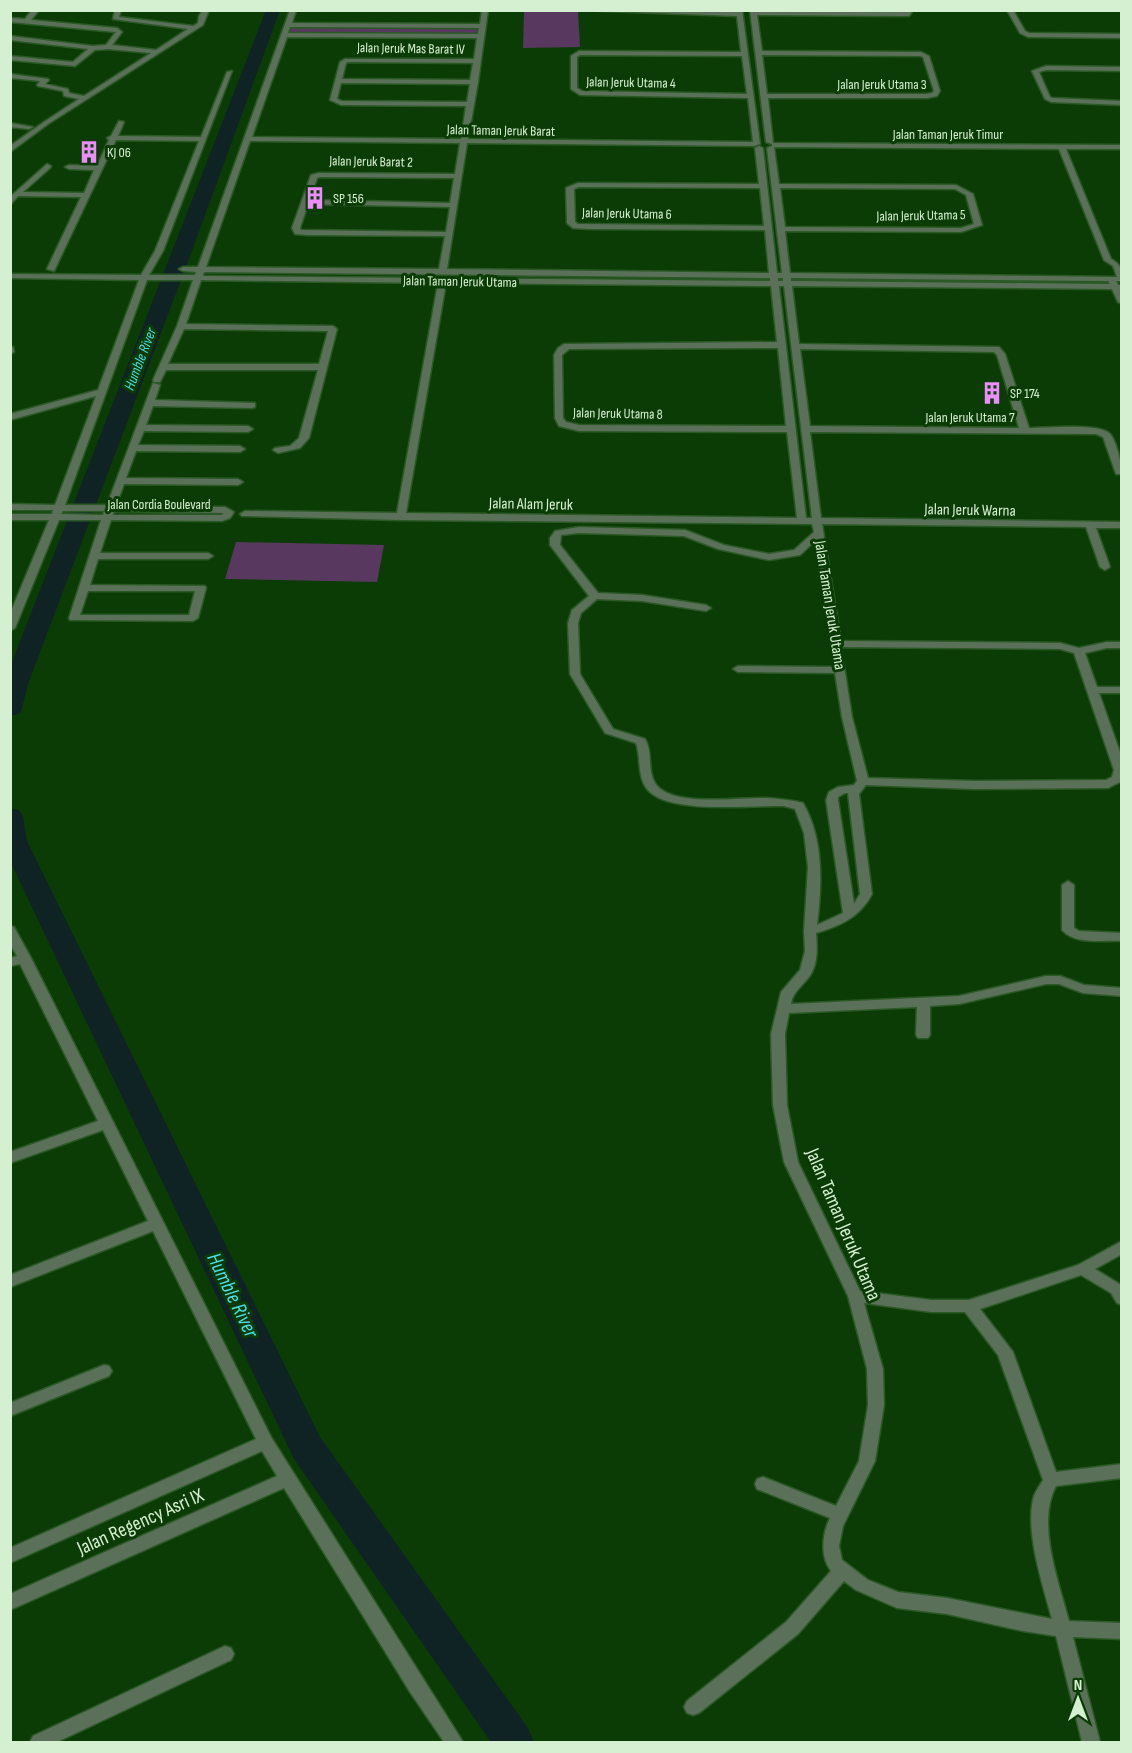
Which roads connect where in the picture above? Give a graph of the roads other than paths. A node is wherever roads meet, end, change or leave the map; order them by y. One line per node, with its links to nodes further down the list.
1 (36, 10): 12 (street)
2 (118, 10): 15 (street)
3 (206, 10): 15 (street)
4 (293, 10): 13 (street)
5 (485, 10): 14 (street)
6 (584, 10): 9 (street)
7 (910, 10): 10 (street)
8 (1010, 10): 18 (street)
9 (739, 12): 24 (street, Jalan Taman Jeruk Utama)
10 (753, 12): 23 (street, Jalan Taman Jeruk Utama)
11 (10, 20): 12 (street)
12 (26, 22): 20 (street)
13 (288, 25): 14 (street); 16 (street)
14 (483, 26): 17 (street)
15 (194, 28): 22 (street)
16 (285, 35): 17 (street); 42 (street)
17 (481, 36): 26 (street)
18 (1122, 36)
19 (10, 38): 21 (street)
20 (108, 47): 21 (street); 22 (street)
21 (93, 48): 25 (street)
22 (159, 52): 34 (street)
23 (759, 53): 33 (street, Jalan Taman Jeruk Utama); 33 (street, Jalan Jeruk Utama 3)
24 (745, 54): 32 (street, Jalan Taman Jeruk Utama); 32 (street, Jalan Jeruk Utama 4)
25 (10, 58)
26 (478, 61): 30 (street, Jalan Jeruk Mas Barat IV); 31 (street)
27 (1122, 69): 35 (street)
28 (230, 72): 41 (street)
29 (10, 76): 34 (street)
30 (338, 81): 31 (street); 36 (street)
31 (475, 82): 36 (street)
32 (750, 96): 46 (street, Jalan Taman Jeruk Utama)
33 (764, 96): 47 (street, Jalan Taman Jeruk Utama)
34 (85, 98): 45 (street)
35 (1122, 103)
36 (471, 104): 44 (street)
37 (121, 122): 40 (street)
38 (10, 125): 39 (street)
39 (28, 127)
40 (111, 138): 41 (street); 53 (street)
41 (203, 139): 68 (street)
42 (247, 139): 44 (street, Jalan Taman Jeruk Barat); 69 (street)
43 (10, 141): 45 (street)
44 (463, 141): 46 (street, Jalan Taman Jeruk Barat); 54 (street)
45 (21, 142): 50 (street)
46 (757, 145): 47 (street, Jalan Taman Jeruk Barat); 55 (street, Jalan Taman Jeruk Utama)
47 (772, 145): 48 (street, Jalan Taman Jeruk Timur); 56 (street, Jalan Taman Jeruk Utama)
48 (1062, 147): 49 (street, Jalan Taman Jeruk Timur); 65 (street)
49 (1122, 147)
50 (10, 150)
51 (47, 166): 57 (street)
52 (69, 167): 53 (street)
53 (98, 168): 58 (street)
54 (458, 176): 59 (street, Jalan Jeruk Barat 2); 61 (street)
55 (763, 186): 62 (street, Jalan Taman Jeruk Utama); 62 (street, Jalan Jeruk Utama 6)
56 (776, 186): 63 (street, Jalan Taman Jeruk Utama); 63 (street, Jalan Jeruk Utama 5)
57 (16, 194): 58 (street); 60 (street)
58 (85, 195): 67 (street)
59 (305, 202): 61 (street); 64 (street, Jalan Jeruk Barat 2)
60 (10, 203)
61 (453, 205): 64 (street)
62 (768, 228): 70 (street, Jalan Taman Jeruk Utama)
63 (781, 229): 71 (street, Jalan Taman Jeruk Utama)
64 (449, 234): 73 (street)
65 (1108, 260): 74 (street); 76 (street)
66 (10, 269): 67 (street)
67 (51, 269): 68 (street)
68 (146, 273): 69 (street, Jalan Taman Jeruk Utama); 72 (street); 85 (street)
69 (195, 273): 73 (street, Jalan Taman Jeruk Utama); 80 (street)
70 (774, 275): 71 (street, Jalan Taman Jeruk Utama); 75 (street, Jalan Taman Jeruk Utama); 77 (street, Jalan Taman Jeruk Utama)
71 (787, 275): 76 (street, Jalan Taman Jeruk Utama); 78 (street, Jalan Taman Jeruk Utama)
72 (10, 276)
73 (443, 276): 75 (street, Jalan Taman Jeruk Utama); 104 (street)
74 (1121, 277): 76 (street, Jalan Taman Jeruk Utama)
75 (596, 278): 77 (street, Jalan Taman Jeruk Utama)
76 (1116, 284): 78 (street, Jalan Taman Jeruk Utama); 79 (street)
77 (775, 285): 78 (street, Jalan Taman Jeruk Utama); 81 (street, Jalan Taman Jeruk Utama)
78 (788, 285): 82 (street, Jalan Taman Jeruk Utama)
79 (1122, 302)
80 (181, 326): 83 (street); 84 (street)
81 (782, 345): 91 (street, Jalan Taman Jeruk Utama); 91 (street, Jalan Jeruk Utama 8)
82 (795, 345): 92 (street, Jalan Taman Jeruk Utama); 93 (street, Jalan Jeruk Utama 7)
83 (163, 367): 84 (street); 86 (street)
84 (323, 367): 96 (street)
85 (101, 392): 88 (street); 102 (street)
86 (149, 403): 87 (street); 89 (street)
87 (252, 405)
88 (10, 417)
89 (140, 428): 90 (street); 94 (street)
90 (248, 429)
91 (792, 429): 106 (street, Jalan Taman Jeruk Utama)
92 (806, 429): 93 (street, Jalan Jeruk Utama 7); 109 (street, Jalan Taman Jeruk Utama)
93 (1025, 431): 97 (street)
94 (133, 448): 95 (street); 98 (street)
95 (240, 449)
96 (278, 450)
97 (1119, 472)
98 (120, 481): 99 (street); 101 (street)
99 (238, 482)
100 (10, 507): 102 (street, Jalan Cordia Boulevard)
101 (105, 513): 101 (street, Jalan Cordia Boulevard); 102 (street, Jalan Cordia Boulevard); 102 (street, Jalan Cordia Boulevard); 110 (street)
102 (60, 514): 105 (street, Jalan Cordia Boulevard); 116 (street)
103 (245, 514): 104 (street, Jalan Alam Jeruk)
104 (401, 516): 106 (street, Jalan Alam Jeruk)
105 (10, 517)
106 (802, 522): 109 (street, Jalan Alam Jeruk)
107 (1090, 525): 108 (street, Jalan Jeruk Warna); 109 (street, Jalan Jeruk Warna); 112 (street)
108 (1122, 525)
109 (818, 527): 114 (street); 119 (street, Jalan Taman Jeruk Utama)
110 (94, 556): 111 (street); 113 (street)
111 (208, 556)
112 (1105, 567)
113 (84, 588): 113 (street)
114 (595, 596): 117 (street); 131 (street)
115 (10, 601): 116 (street)
116 (22, 601): 118 (street)
117 (706, 608)
118 (10, 628)
119 (838, 644): 121 (street); 123 (street, Jalan Taman Jeruk Utama)
120 (1122, 645): 121 (street)
121 (1079, 651): 124 (street)
122 (738, 669): 123 (street)
123 (840, 670): 127 (street, Jalan Taman Jeruk Utama)
124 (1094, 690): 125 (street); 126 (street)
125 (1122, 690)
126 (1121, 770): 127 (street)
127 (860, 785): 129 (street, Jalan Taman Jeruk Utama); 129 (street)
128 (1068, 885): 132 (street)
129 (849, 914): 131 (street, Jalan Taman Jeruk Utama)
130 (10, 930): 133 (street)
131 (810, 931): 136 (street, Jalan Taman Jeruk Utama)
132 (1122, 937)
133 (18, 960): 138 (street)
134 (1122, 992): 135 (street)
135 (924, 1002): 136 (street); 137 (street)
136 (783, 1009): 144 (street, Jalan Taman Jeruk Utama)
137 (923, 1035)
138 (107, 1123): 139 (street); 140 (street)
139 (10, 1158)
140 (156, 1224): 143 (street); 149 (street)
141 (1122, 1247): 142 (street)
142 (1083, 1269): 145 (street); 146 (street)
143 (10, 1281)
144 (855, 1296): 146 (street); 154 (street, Jalan Taman Jeruk Utama)
145 (1121, 1297)
146 (969, 1306): 152 (street)
147 (104, 1371): 148 (street)
148 (10, 1410)
149 (266, 1442): 151 (street); 155 (street)
150 (1122, 1471): 152 (street)
151 (287, 1479): 157 (street, Jalan Regency Asri IX); 163 (street)
152 (1051, 1480): 158 (street)
153 (763, 1484): 154 (street)
154 (840, 1515): 156 (street, Jalan Taman Jeruk Utama)
155 (10, 1556)
156 (843, 1570): 158 (street, Jalan Taman Jeruk Utama); 161 (street)
157 (10, 1602)
158 (1063, 1629): 159 (street, Jalan Taman Jeruk Utama); 164 (street)
159 (1122, 1631)
160 (225, 1654): 162 (street)
161 (693, 1707)
162 (39, 1743)
163 (454, 1743)
164 (1091, 1743)

